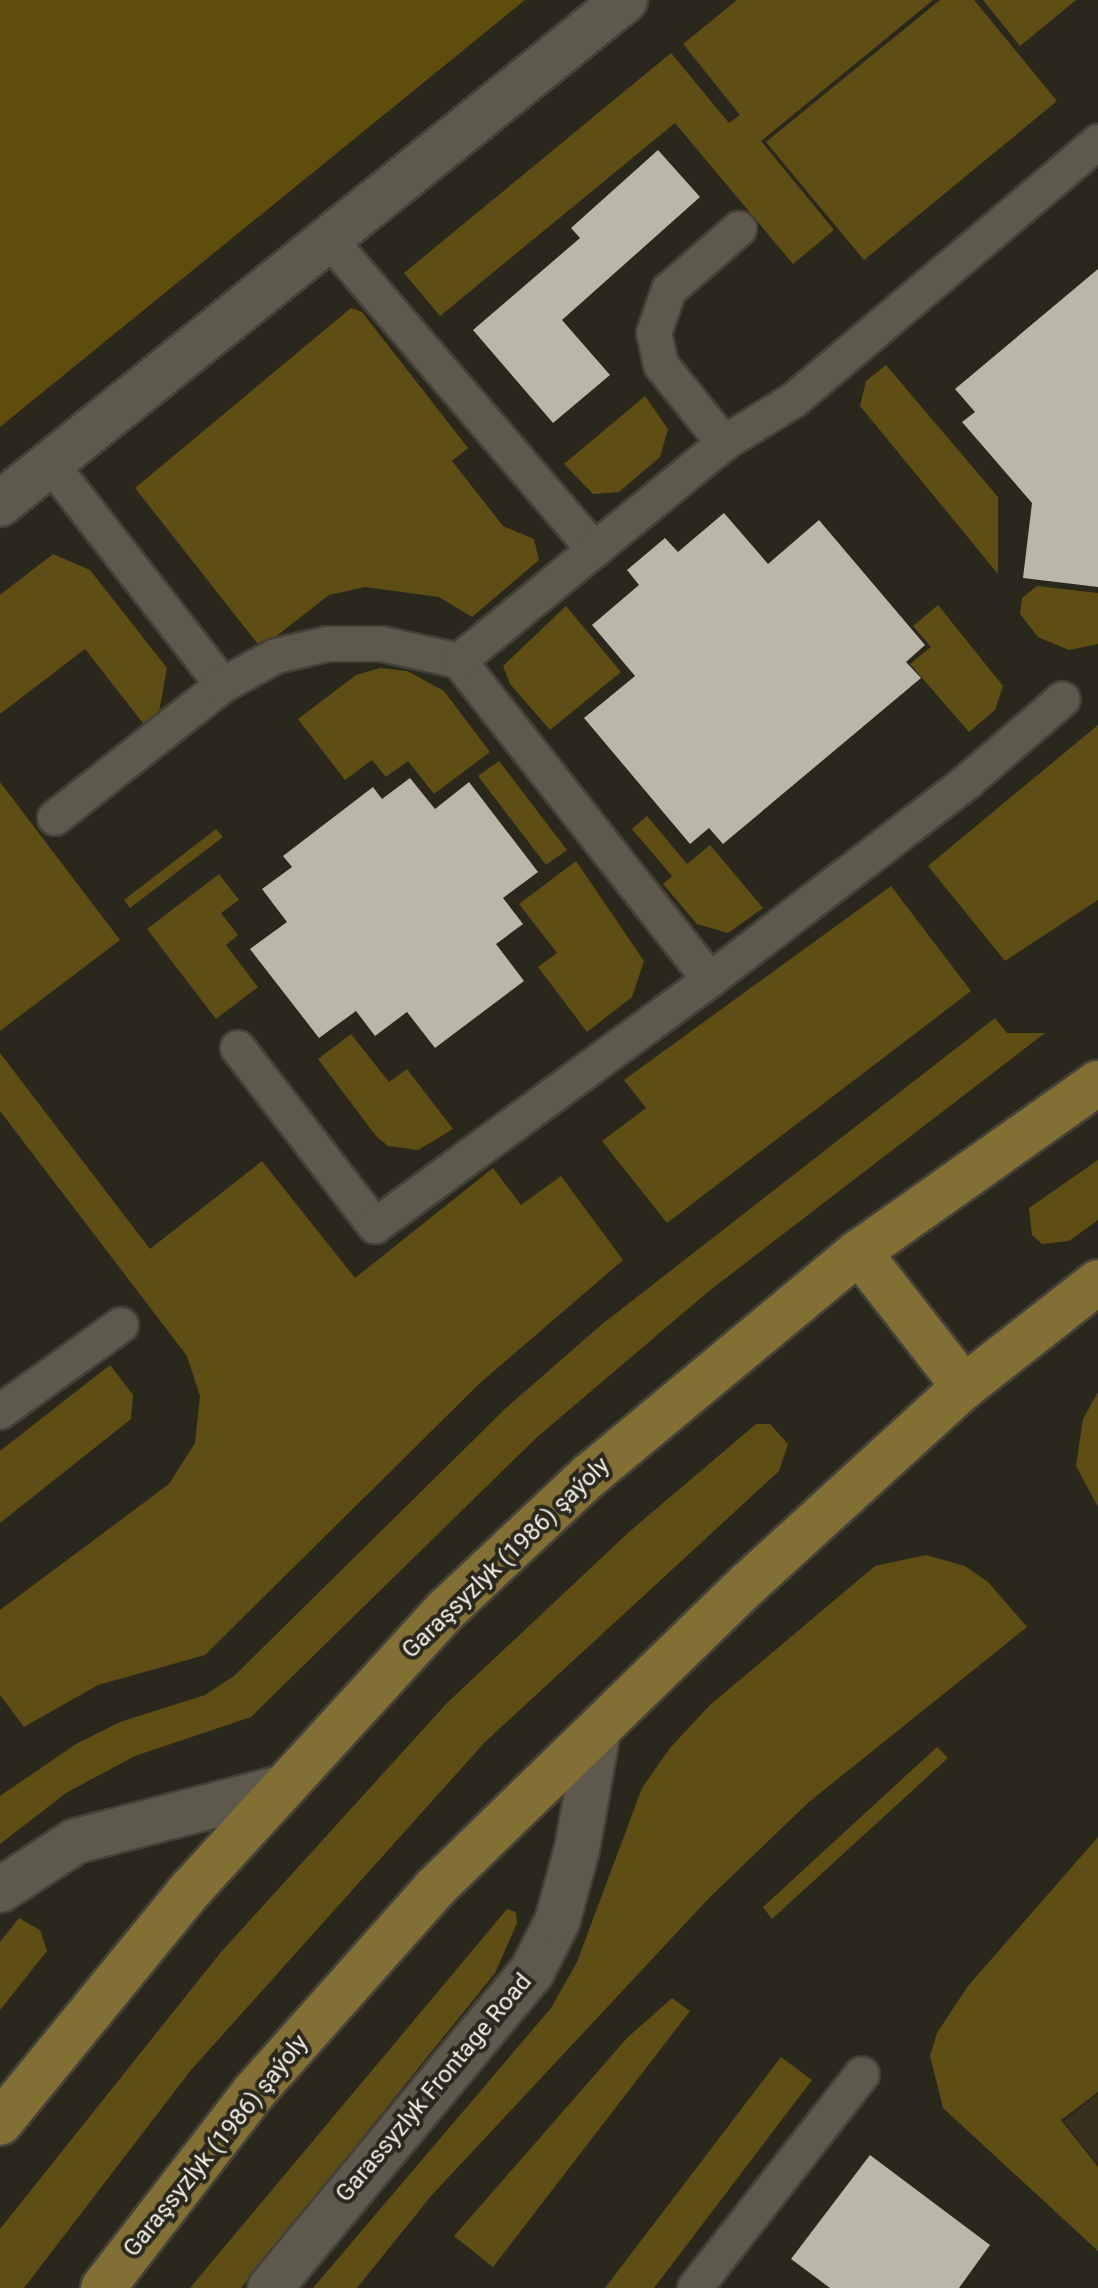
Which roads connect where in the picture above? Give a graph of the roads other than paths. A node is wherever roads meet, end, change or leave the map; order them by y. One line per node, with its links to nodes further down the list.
1 (625, 0): 4 (street)
2 (1098, 142): 5 (lane)
3 (739, 229): 5 (lane)
4 (329, 239): 6 (street); 8 (lane)
5 (724, 443): 8 (lane)
6 (50, 463): 7 (street); 10 (lane)
7 (0, 504)
8 (595, 550): 9 (lane)
9 (459, 661): 10 (lane); 13 (lane)
10 (223, 685): 12 (lane)
11 (1063, 699): 13 (lane)
12 (55, 818)
13 (710, 980): 14 (lane)
14 (238, 1048)
15 (1098, 1083): 16 (main road, Garaşsyzlyk (1986) şaýoly)
16 (859, 1252): 19 (main road); 22 (main road, Garaşsyzlyk (1986) şaýoly)
17 (1098, 1282): 19 (main road, Garaşsyzlyk (1986) şaýoly)
18 (121, 1325): 20 (lane)
19 (964, 1387): 21 (main road, Garaşsyzlyk (1986) şaýoly)
20 (0, 1412)
21 (598, 1731): 26 (main road, Garaşsyzlyk (1986) şaýoly); 27 (street, Garassyzlyk Frontage Road)
22 (281, 1788): 23 (street); 25 (main road, Garaşsyzlyk (1986) şaýoly)
23 (0, 1890)
24 (862, 2074): 28 (lane)
25 (0, 2123)
26 (103, 2288)
27 (270, 2288)
28 (695, 2288)

